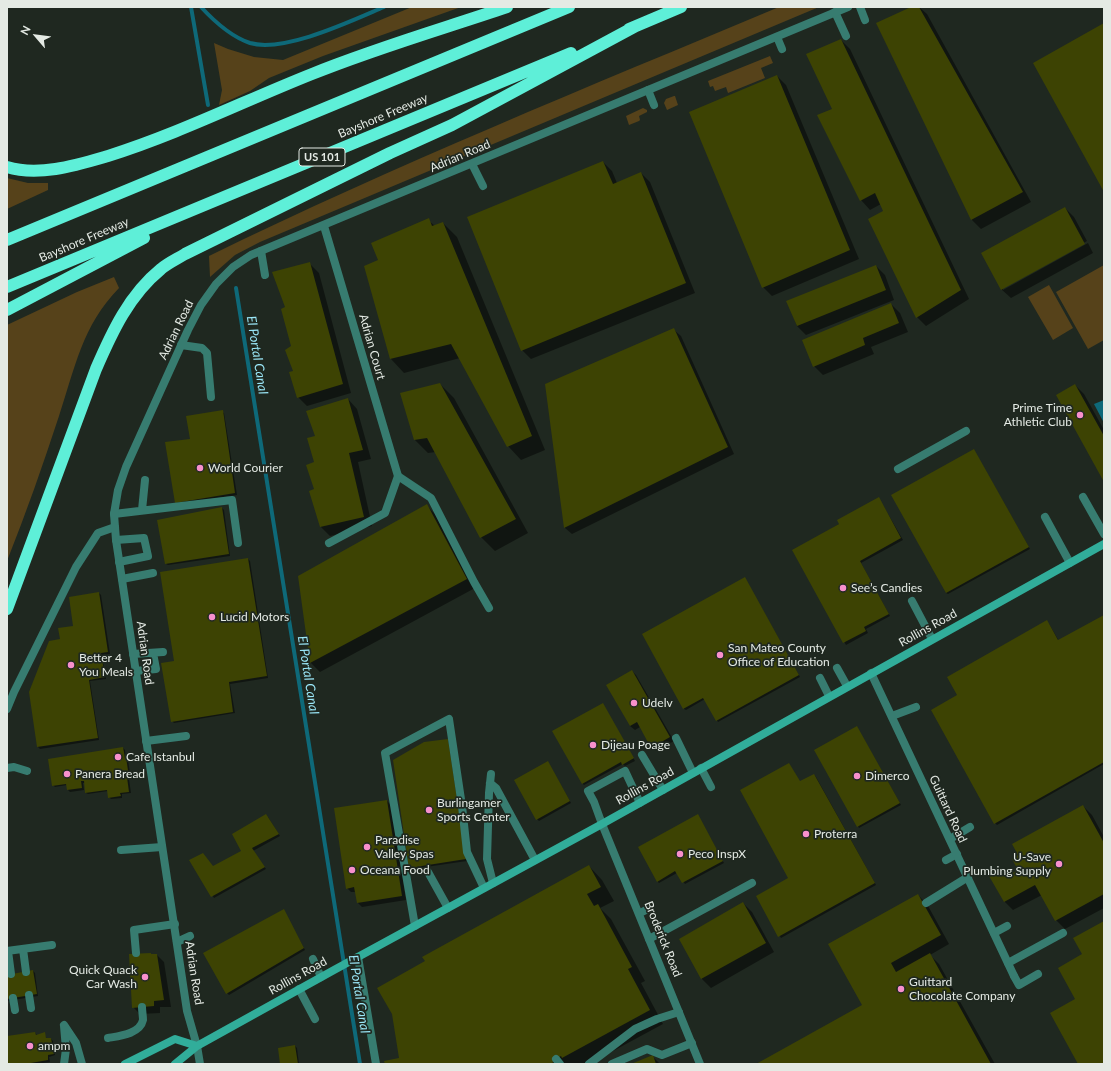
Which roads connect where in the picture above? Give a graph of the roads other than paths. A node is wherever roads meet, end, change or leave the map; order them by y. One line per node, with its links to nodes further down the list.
1 (507, 7): 15 (highway)
2 (569, 7): 19 (highway)
3 (681, 7): 8 (highway, Bayshore Freeway / US 101)
4 (848, 7): 6 (street, Adrian Road)
5 (860, 7): 7 (street)
6 (835, 12): 9 (street); 10 (street, Adrian Road)
7 (865, 20)
8 (636, 26): 17 (highway, Bayshore Freeway / US 101); 46 (highway)
9 (846, 36)
10 (777, 37): 11 (street); 12 (street, Adrian Road)
11 (782, 49)
12 (648, 90): 13 (street); 14 (street, Adrian Road)
13 (654, 105)
14 (472, 164): 16 (street); 18 (street, Adrian Road)
15 (7, 167)
16 (483, 186)
17 (216, 201): 22 (highway, Bayshore Freeway / US 101); 23 (highway)
18 (324, 226): 20 (street, Adrian Road); 28 (street, Adrian Court)
19 (7, 240)
20 (261, 251): 21 (street); 24 (street, Adrian Road)
21 (265, 275)
22 (7, 287)
23 (7, 310)
24 (181, 345): 25 (street); 32 (street, Adrian Road)
25 (211, 397)
26 (966, 431): 27 (street)
27 (898, 469)
28 (398, 476): 38 (street); 45 (street)
29 (145, 480): 31 (street)
30 (1083, 496): 35 (street)
31 (142, 510): 32 (street); 37 (street)
32 (114, 514): 34 (street, Adrian Road)
33 (1045, 517): 41 (street)
34 (115, 527): 36 (street, Adrian Road); 58 (street)
35 (1104, 534)
36 (116, 540): 40 (street, Adrian Road); 40 (street)
37 (238, 543)
38 (329, 543)
39 (1104, 544): 41 (main road, Rollins Road)
40 (119, 562): 43 (street, Adrian Road)
41 (1070, 563): 47 (main road, Rollins Road)
42 (153, 573): 43 (street)
43 (122, 579): 50 (street, Adrian Road)
44 (912, 601): 47 (street)
45 (489, 608)
46 (7, 609)
47 (932, 639): 53 (main road, Rollins Road)
48 (163, 652): 49 (street)
49 (153, 653): 50 (street); 52 (street)
50 (133, 654): 52 (street, Adrian Road)
51 (837, 668): 55 (street)
52 (135, 671): 62 (street, Adrian Road)
53 (871, 673): 55 (main road, Rollins Road); 59 (street, Guittard Road)
54 (820, 678): 56 (street)
55 (847, 686): 56 (main road, Rollins Road)
56 (829, 696): 65 (main road, Rollins Road)
57 (916, 706): 59 (street)
58 (7, 710)
59 (892, 716): 75 (street, Guittard Road)
60 (186, 736): 62 (street)
61 (676, 738): 67 (street)
62 (146, 741): 76 (street, Adrian Road)
63 (642, 755): 71 (street)
64 (7, 768): 66 (street)
65 (701, 768): 67 (main road, Rollins Road); 70 (street)
66 (27, 771)
67 (693, 773): 71 (main road, Rollins Road)
68 (491, 774): 69 (street)
69 (490, 783): 79 (street); 83 (street)
70 (711, 787)
71 (663, 790): 72 (main road, Rollins Road)
72 (640, 803): 73 (main road, Rollins Road); 73 (street, Broderick Road)
73 (602, 824): 79 (main road, Rollins Road); 89 (street, Broderick Road)
74 (970, 827): 75 (street)
75 (950, 839): 78 (street, Guittard Road)
76 (162, 847): 77 (street); 90 (street, Adrian Road)
77 (121, 850)
78 (957, 854): 80 (street); 82 (street, Guittard Road)
79 (535, 860): 83 (main road, Rollins Road)
80 (946, 860)
81 (428, 872): 87 (street)
82 (968, 878): 86 (street); 93 (street, Guittard Road)
83 (493, 883): 85 (main road, Rollins Road)
84 (752, 883): 96 (street)
85 (484, 888): 87 (main road, Rollins Road); 91 (street)
86 (926, 903)
87 (448, 908): 91 (main road, Rollins Road)
88 (650, 908): 89 (street)
89 (640, 914): 96 (street, Broderick Road)
90 (175, 924): 97 (street, Adrian Road); 101 (street)
91 (415, 926): 103 (main road, Rollins Road)
92 (1007, 926): 93 (street)
93 (994, 933): 104 (street, Guittard Road)
94 (1063, 933): 104 (street)
95 (190, 936): 97 (street)
96 (649, 939): 115 (street, Broderick Road)
97 (177, 942): 119 (street, Adrian Road)
98 (52, 945): 99 (street)
99 (23, 949): 100 (street); 105 (street)
100 (7, 951): 106 (street)
101 (136, 953)
102 (313, 959): 108 (street)
103 (355, 959): 108 (main road, Rollins Road); 125 (street)
104 (1008, 963): 107 (street, Guittard Road)
105 (26, 972)
106 (10, 974)
107 (1038, 974)
108 (321, 977): 109 (main road, Rollins Road)
109 (299, 990): 116 (street); 119 (main road, Rollins Road)
110 (29, 995): 113 (street)
111 (13, 998): 114 (street)
112 (142, 1007): 117 (street)
113 (31, 1008)
114 (15, 1010)
115 (679, 1012): 118 (street, Broderick Road); 126 (street)
116 (315, 1019)
117 (108, 1038)
118 (692, 1044): 127 (street); 128 (street, Broderick Road)
119 (198, 1046): 122 (main road); 123 (main road, Rollins Road); 124 (street, Adrian Road)
120 (64, 1064): 121 (street)
121 (82, 1064)
122 (125, 1064)
123 (176, 1064)
124 (200, 1064)
125 (376, 1064)
126 (589, 1064)
127 (612, 1064)
128 (700, 1064)

